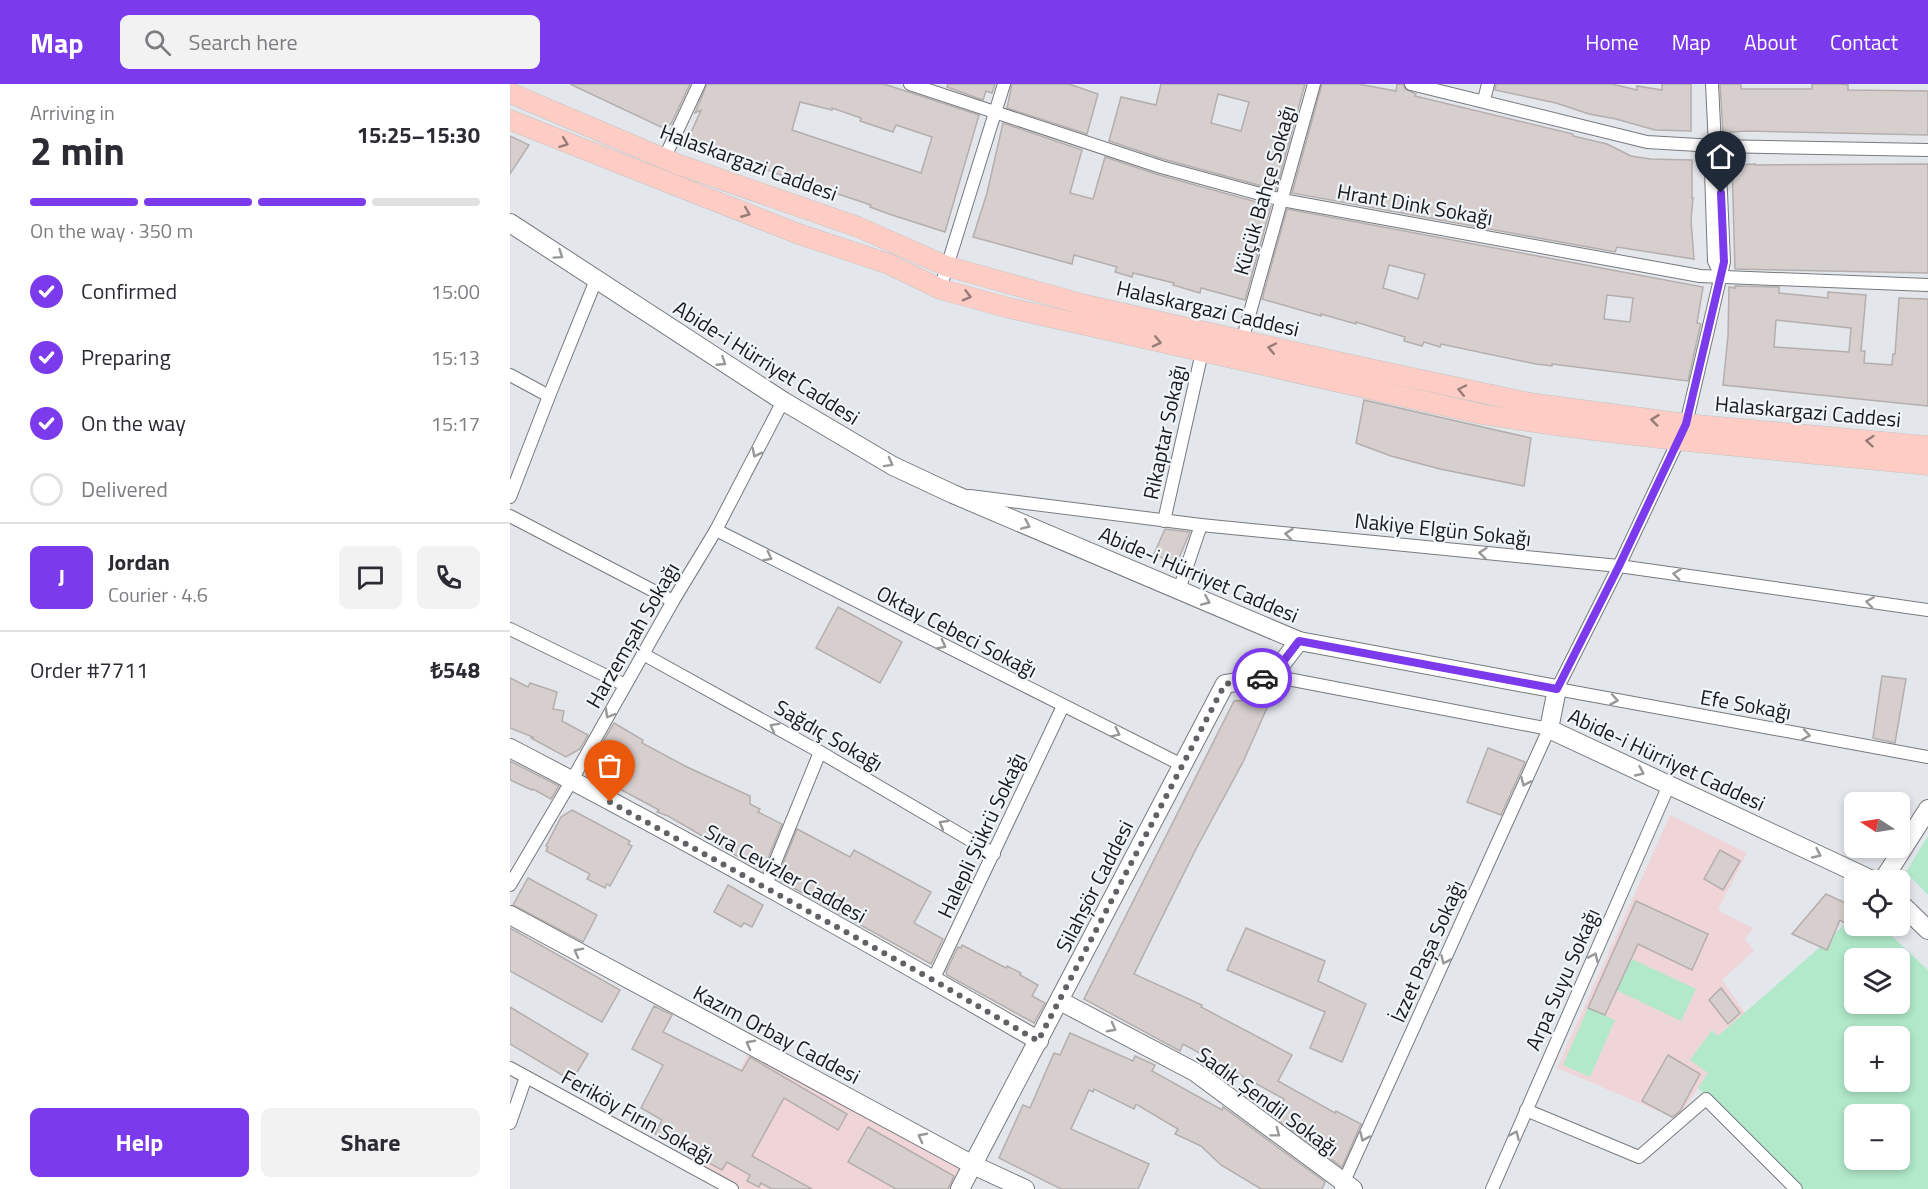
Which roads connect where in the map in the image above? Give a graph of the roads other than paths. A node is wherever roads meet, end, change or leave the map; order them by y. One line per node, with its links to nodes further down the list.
1 (699, 84): 15 (street)
2 (910, 84): 11 (street, Hrant Dink Sokağı)
3 (1004, 84): 11 (street)
4 (1314, 84): 16 (street, Küçük Bahçe Sokağı)
5 (1412, 84): 9 (street)
6 (1488, 84): 9 (street)
7 (1712, 84): 13 (street)
8 (510, 93): 10 (main road, Halaskargazi Caddesi)
9 (1484, 100): 13 (street)
10 (519, 101): 15 (main road, Halaskargazi Caddesi)
11 (996, 111): 16 (street, Hrant Dink Sokağı); 18 (street)
12 (510, 120): 22 (main road, Halaskargazi Caddesi, one-way to 22)
13 (1715, 146): 14 (street); 19 (street)
14 (1928, 150)
15 (664, 159): 18 (main road, Halaskargazi Caddesi)
16 (1282, 200): 19 (street, Hrant Dink Sokağı); 23 (street, Küçük Bahçe Sokağı)
17 (510, 223): 20 (street, Abide-i Hürriyet Caddesi, one-way to 20)
18 (946, 266): 22 (street); 23 (main road, Halaskargazi Caddesi)
19 (1721, 276): 21 (street, Hrant Dink Sokağı); 28 (street)
20 (596, 280): 26 (street); 27 (street, Abide-i Hürriyet Caddesi, one-way to 27)
21 (1928, 285)
22 (940, 289): 24 (main road, Halaskargazi Caddesi, one-way to 24)
23 (1242, 341): 28 (main road, Halaskargazi Caddesi, one-way to 23)
24 (1202, 352): 28 (main road, Halaskargazi Caddesi); 34 (street, Rikaptar Sokağı)
25 (510, 375): 26 (street)
26 (549, 396): 32 (street)
27 (783, 401): 31 (street, Abide-i Hürriyet Caddesi, one-way to 31); 36 (street, Harzemşah Sokağı, one-way to 36)
28 (1683, 431): 29 (main road, Halaskargazi Caddesi, one-way to 28); 30 (main road, Halaskargazi Caddesi); 37 (street)
29 (1928, 446)
30 (1928, 465)
31 (953, 494): 34 (street, Nakiye Elgün Sokağı); 38 (street, Abide-i Hürriyet Caddesi, one-way to 38)
32 (510, 497)
33 (510, 516): 39 (street)
34 (1164, 521): 35 (street, Nakiye Elgün Sokağı)
35 (1201, 525): 37 (street, Nakiye Elgün Sokağı, one-way to 35); 38 (street)
36 (716, 530): 39 (street, Harzemşah Sokağı); 47 (street, Oktay Cebeci Sokağı, one-way to 47)
37 (1619, 566): 40 (street, Nakiye Elgün Sokağı, one-way to 37); 46 (street)
38 (1179, 590): 42 (street, Abide-i Hürriyet Caddesi, one-way to 42)
39 (673, 601): 43 (street, Harzemşah Sokağı)
40 (1928, 610)
41 (510, 629): 45 (street)
42 (1299, 641): 44 (street); 46 (street, Abide-i Hürriyet Caddesi)
43 (643, 654): 45 (street, Harzemşah Sokağı); 50 (street, Sağdıç Sokağı, one-way to 43)
44 (1272, 676): 48 (street); 52 (street, Silahşör Caddesi)
45 (626, 685): 53 (street, Harzemşah Sokağı, one-way to 53)
46 (1557, 689): 48 (street, Abide-i Hürriyet Caddesi); 51 (street, Efe Sokağı, one-way to 51)
47 (1063, 706): 52 (street, Oktay Cebeci Sokağı, one-way to 52); 56 (street, Halepli Şükrü Sokağı)
48 (1549, 729): 54 (street, Abide-i Hürriyet Caddesi, one-way to 54); 72 (street, İzzet Paşa Sokağı, one-way to 72)
49 (510, 748): 53 (street, Sıra Cevizler Caddesi)
50 (820, 752): 56 (street, Sağdıç Sokağı, one-way to 50); 60 (street)
51 (1928, 757)
52 (1182, 765): 65 (street, Silahşör Caddesi)
53 (572, 780): 59 (street, Harzemşah Sokağı); 60 (street, Sıra Cevizler Caddesi)
54 (1669, 785): 57 (street, Abide-i Hürriyet Caddesi, one-way to 57); 69 (street, Arpa Suyu Sokağı, one-way to 54)
55 (1928, 809): 58 (street)
56 (994, 854): 64 (street, Halepli Şükrü Sokağı)
57 (1851, 870)
58 (1889, 870)
59 (510, 885)
60 (765, 887): 64 (street, Sıra Cevizler Caddesi)
61 (1910, 913): 63 (street)
62 (510, 915): 71 (street, Kazım Orbay Caddesi, one-way to 62)
63 (1928, 930)
64 (933, 980): 66 (street, Sıra Cevizler Caddesi)
65 (1060, 1001): 66 (street, Silahşör Caddesi); 72 (street, Sadık Şendil Sokağı, one-way to 72)
66 (1038, 1041): 71 (street, Silahşör Caddesi)
67 (510, 1068): 68 (street, Feriköy Fırın Sokağı)
68 (526, 1077): 70 (street); 73 (street, Feriköy Fırın Sokağı)
69 (1526, 1110): 76 (street, Arpa Suyu Sokağı, one-way to 69); 77 (street)
70 (510, 1123)
71 (973, 1165): 74 (street, Silahşör Caddesi); 75 (street, Kazım Orbay Caddesi)
72 (1345, 1187)
73 (732, 1189)
74 (960, 1189)
75 (1025, 1189)
76 (1492, 1189)
77 (1796, 1189)

